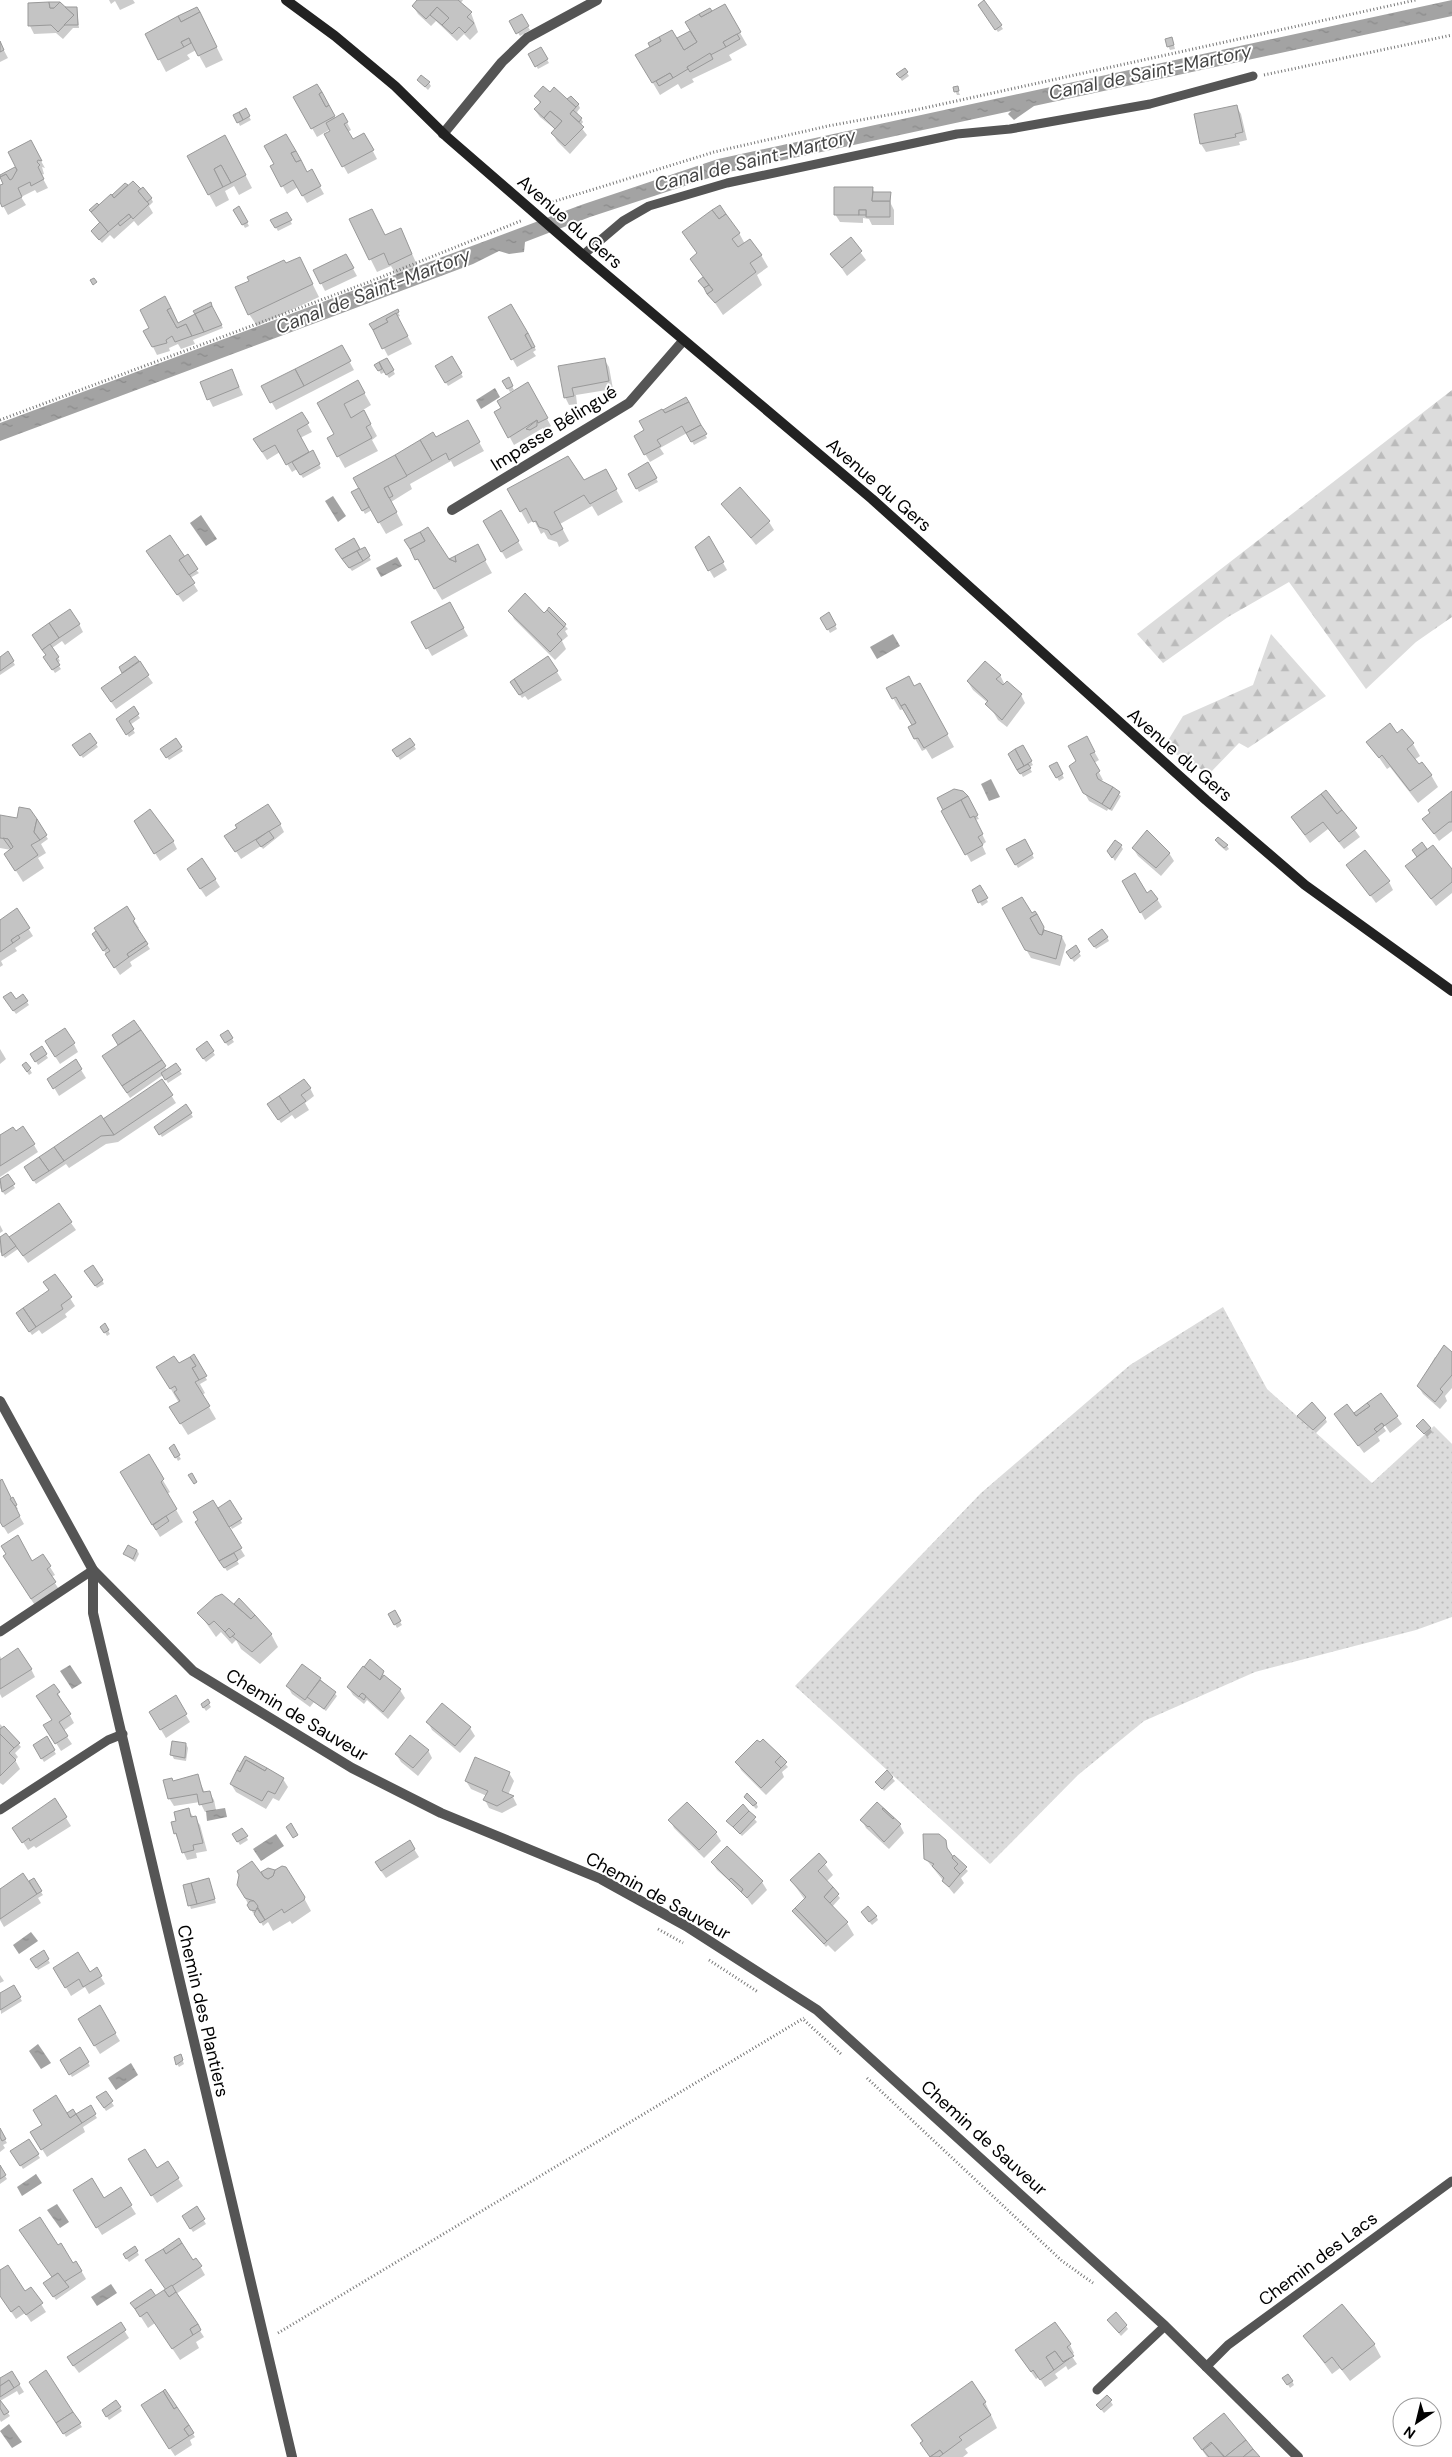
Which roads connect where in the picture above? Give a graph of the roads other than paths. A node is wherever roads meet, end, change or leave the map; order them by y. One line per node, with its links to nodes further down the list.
1 (286, 0): 4 (main road, Avenue du Gers)
2 (597, 0): 4 (street)
3 (1253, 76): 5 (lane)
4 (444, 134): 5 (main road, Avenue du Gers)
5 (583, 255): 6 (main road, Avenue du Gers)
6 (683, 341): 7 (street, Impasse Bélingué); 8 (main road, Avenue du Gers)
7 (452, 510)
8 (1452, 991)
9 (0, 1401): 10 (street, Chemin de Sauveur)
10 (93, 1570): 11 (lane); 12 (street, Chemin des Plantiers); 15 (street, Chemin de Sauveur)
11 (0, 1632)
12 (123, 1734): 13 (lane); 18 (street, Chemin des Plantiers)
13 (0, 1810)
14 (1452, 2181): 16 (lane, Chemin des Lacs)
15 (1165, 2326): 16 (street, Chemin de Sauveur); 17 (lane)
16 (1206, 2367): 19 (street, Chemin de Sauveur)
17 (1097, 2390)
18 (292, 2457)
19 (1298, 2457)

